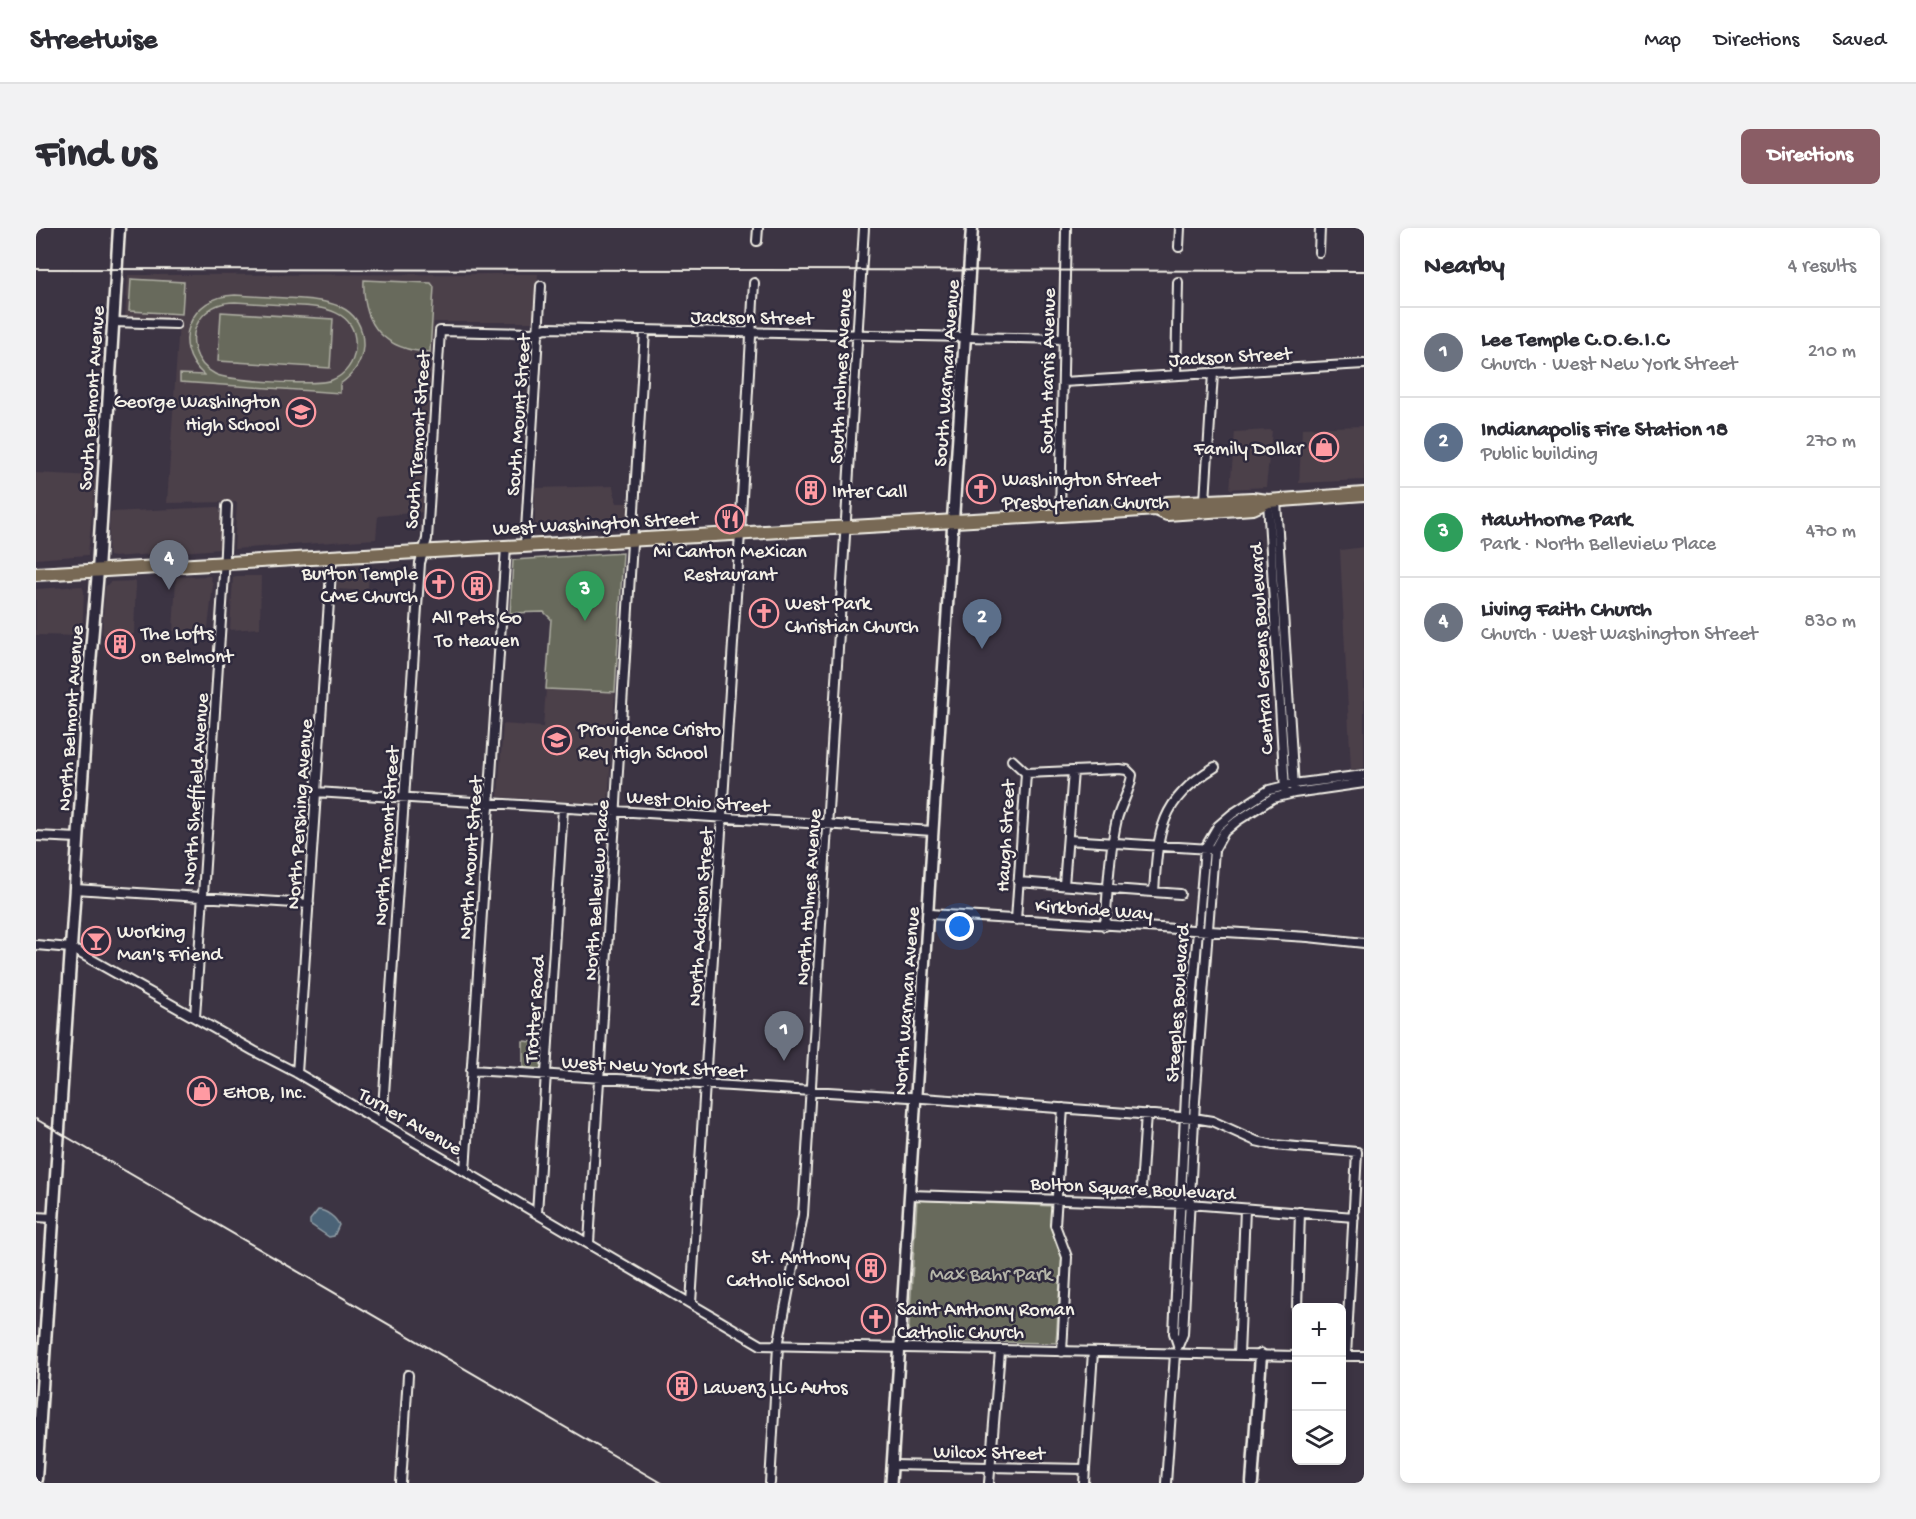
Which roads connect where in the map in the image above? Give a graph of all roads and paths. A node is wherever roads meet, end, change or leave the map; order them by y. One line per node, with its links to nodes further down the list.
1 (119, 228): 14 (main road, South Belmont Avenue)
2 (758, 228): 8 (street)
3 (864, 228): 20 (street, South Holmes Avenue)
4 (972, 228): 21 (main road, South Warman Avenue)
5 (1066, 228): 22 (street, South Harris Avenue)
6 (1180, 228): 9 (street)
7 (1320, 228): 10 (street)
8 (757, 241)
9 (1179, 247)
10 (1319, 252)
11 (1178, 282): 25 (street)
12 (754, 283): 19 (street, North Addison Street)
13 (541, 286): 17 (street, South Mount Street)
14 (113, 322): 15 (street); 42 (main road, South Belmont Avenue)
15 (176, 324)
16 (440, 331): 17 (street, Jackson Street); 39 (street, South Tremont Street)
17 (539, 331): 18 (street, Jackson Street); 37 (street, South Mount Street)
18 (645, 331): 19 (street, Jackson Street); 36 (street, North Belleview Place)
19 (750, 333): 20 (street, Jackson Street); 35 (street, North Addison Street)
20 (857, 335): 21 (street, Jackson Street); 34 (street, South Holmes Avenue)
21 (965, 337): 22 (street, Jackson Street); 33 (main road, South Warman Avenue)
22 (1064, 339): 26 (street, South Harris Avenue)
23 (1364, 364): 24 (street, Jackson Street)
24 (1213, 373): 25 (street, Jackson Street); 28 (street)
25 (1176, 375): 26 (street, Jackson Street)
26 (1063, 382): 32 (street, South Harris Avenue)
27 (1364, 494): 29 (main road, West Washington Street)
28 (1205, 501): 29 (main road, West Washington Street); 31 (main road, West Washington Street)
29 (1272, 501): 31 (main road, West Washington Street); 50 (street, Central Greens Boulevard)
30 (227, 506): 41 (street, North Sheffield Avenue)
31 (1156, 509): 32 (main road, West Washington Street)
32 (1060, 514): 33 (main road, West Washington Street)
33 (953, 520): 34 (main road, West Washington Street); 58 (street, North Warman Avenue)
34 (847, 527): 35 (main road, West Washington Street); 57 (street, North Holmes Avenue)
35 (740, 533): 36 (main road, West Washington Street); 56 (street, North Addison Street)
36 (633, 539): 37 (main road, West Washington Street); 55 (street, North Belleview Place)
37 (525, 546): 38 (main road, West Washington Street)
38 (506, 547): 39 (main road, West Washington Street); 53 (street, North Mount Street)
39 (423, 551): 40 (main road, West Washington Street); 52 (street, North Tremont Street)
40 (332, 557): 41 (main road, West Washington Street); 51 (street, North Pershing Avenue)
41 (225, 564): 42 (main road, West Washington Street); 72 (street, North Sheffield Avenue)
42 (98, 571): 43 (main road, West Washington Street); 60 (main road, North Belmont Avenue)
43 (36, 574)
44 (1012, 760): 47 (street, Haugh Street)
45 (1215, 767): 63 (street)
46 (1073, 771): 47 (street); 61 (street); 62 (street)
47 (1026, 773): 66 (street, Haugh Street)
48 (1364, 775): 50 (street, Steeples Boulevard)
49 (1364, 783): 50 (street, Steeples Boulevard)
50 (1290, 789): 64 (street, Steeples Boulevard); 65 (street, Steeples Boulevard)
51 (316, 792): 52 (street, West Ohio Street); 73 (street, North Pershing Avenue)
52 (404, 798): 53 (street, West Ohio Street); 94 (street, North Tremont Street)
53 (489, 803): 54 (street, West Ohio Street); 83 (street, North Mount Street)
54 (563, 808): 55 (street, West Ohio Street); 85 (street, Trotter Road)
55 (616, 811): 56 (street, West Ohio Street); 86 (street, North Belleview Place)
56 (722, 818): 57 (street, West Ohio Street); 87 (street, North Addison Street)
57 (828, 825): 58 (street, West Ohio Street); 88 (street, North Holmes Avenue)
58 (933, 831): 74 (street, North Warman Avenue)
59 (36, 836): 60 (street)
60 (78, 838): 68 (main road, North Belmont Avenue)
61 (1068, 840): 62 (street); 67 (street)
62 (1112, 842): 63 (street); 69 (street)
63 (1157, 845): 64 (street); 70 (street)
64 (1205, 848): 65 (street); 77 (street, Steeples Boulevard)
65 (1214, 850): 78 (street, Steeples Boulevard)
66 (1018, 882): 67 (street); 75 (street, Haugh Street)
67 (1064, 885): 69 (street)
68 (75, 889): 72 (street); 81 (main road, North Belmont Avenue)
69 (1108, 889): 70 (street); 76 (street)
70 (1154, 892): 71 (street)
71 (1180, 894)
72 (203, 897): 73 (street); 82 (street, North Sheffield Avenue)
73 (309, 904): 84 (street, North Pershing Avenue)
74 (929, 914): 75 (street, Kirkbride Way); 89 (street, North Warman Avenue)
75 (1016, 920): 76 (street, Kirkbride Way)
76 (1105, 926): 77 (street, Kirkbride Way)
77 (1198, 932): 78 (street, Kirkbride Way); 92 (street, Steeples Boulevard)
78 (1208, 932): 79 (street, Kirkbride Way); 93 (street, Steeples Boulevard)
79 (1364, 943)
80 (36, 945): 81 (street, Turner Avenue)
81 (71, 948): 82 (street, Turner Avenue); 106 (main road, North Belmont Avenue)
82 (195, 1017): 84 (street, Turner Avenue)
83 (471, 1070): 85 (street, West New York Street); 95 (street, North Mount Street)
84 (297, 1073): 94 (street, Turner Avenue)
85 (546, 1075): 86 (street, West New York Street); 103 (street, Trotter Road)
86 (599, 1078): 87 (street, West New York Street); 107 (street, North Belleview Place)
87 (705, 1084): 88 (street, West New York Street); 109 (street, North Addison Street)
88 (811, 1091): 89 (street, West New York Street); 113 (street, North Holmes Avenue)
89 (917, 1097): 90 (street, West New York Street); 96 (street, North Warman Avenue)
90 (1063, 1108): 91 (street, West New York Street); 97 (street)
91 (1146, 1114): 92 (street, West New York Street); 98 (street)
92 (1184, 1117): 93 (street, West New York Street); 99 (street, Steeples Boulevard)
93 (1194, 1118): 100 (street, Steeples Boulevard); 104 (street, West New York Street)
94 (382, 1123): 95 (street, Turner Avenue)
95 (465, 1171): 103 (street, Turner Avenue)
96 (910, 1195): 97 (street, Bolton Square Boulevard); 114 (street, North Warman Avenue)
97 (1057, 1200): 98 (street, Bolton Square Boulevard); 116 (street)
98 (1140, 1203): 99 (street, Bolton Square Boulevard)
99 (1179, 1204): 100 (street, Bolton Square Boulevard); 112 (street, Steeples Boulevard)
100 (1189, 1204): 101 (street, Bolton Square Boulevard); 112 (street, Steeples Boulevard)
101 (1245, 1209): 102 (street, Bolton Square Boulevard); 119 (street)
102 (1300, 1212): 104 (street, Bolton Square Boulevard); 108 (street)
103 (537, 1213): 107 (street, Turner Avenue)
104 (1354, 1216): 110 (street)
105 (36, 1217): 106 (street)
106 (53, 1218): 111 (main road, North Belmont Avenue)
107 (589, 1244): 109 (street, Turner Avenue)
108 (1297, 1303)
109 (691, 1304): 113 (street, Turner Avenue)
110 (1346, 1328)
111 (41, 1331): 125 (main road, North Belmont Avenue)
112 (1178, 1345): 118 (street, Steeples Boulevard)
113 (778, 1346): 114 (street); 131 (street, North Holmes Avenue)
114 (901, 1348): 115 (street); 126 (street, North Warman Avenue)
115 (1000, 1351): 116 (street); 127 (street)
116 (1062, 1352): 117 (street)
117 (1093, 1352): 118 (street); 128 (street)
118 (1176, 1354): 119 (street); 135 (street, Steeples Boulevard)
119 (1239, 1355): 120 (street)
120 (1261, 1355): 121 (street); 136 (main road)
121 (1292, 1356)
122 (1346, 1356): 123 (street)
123 (1364, 1356)
124 (408, 1375): 130 (street)
125 (38, 1433): 129 (main road, North Belmont Avenue)
126 (892, 1465): 127 (street, Wilcox Street); 132 (street, North Warman Avenue)
127 (990, 1467): 128 (street, Wilcox Street); 133 (street)
128 (1085, 1469): 134 (street)
129 (36, 1479)
130 (401, 1483)
131 (770, 1483)
132 (891, 1483)
133 (989, 1483)
134 (1084, 1483)
135 (1166, 1483)
136 (1252, 1483)

